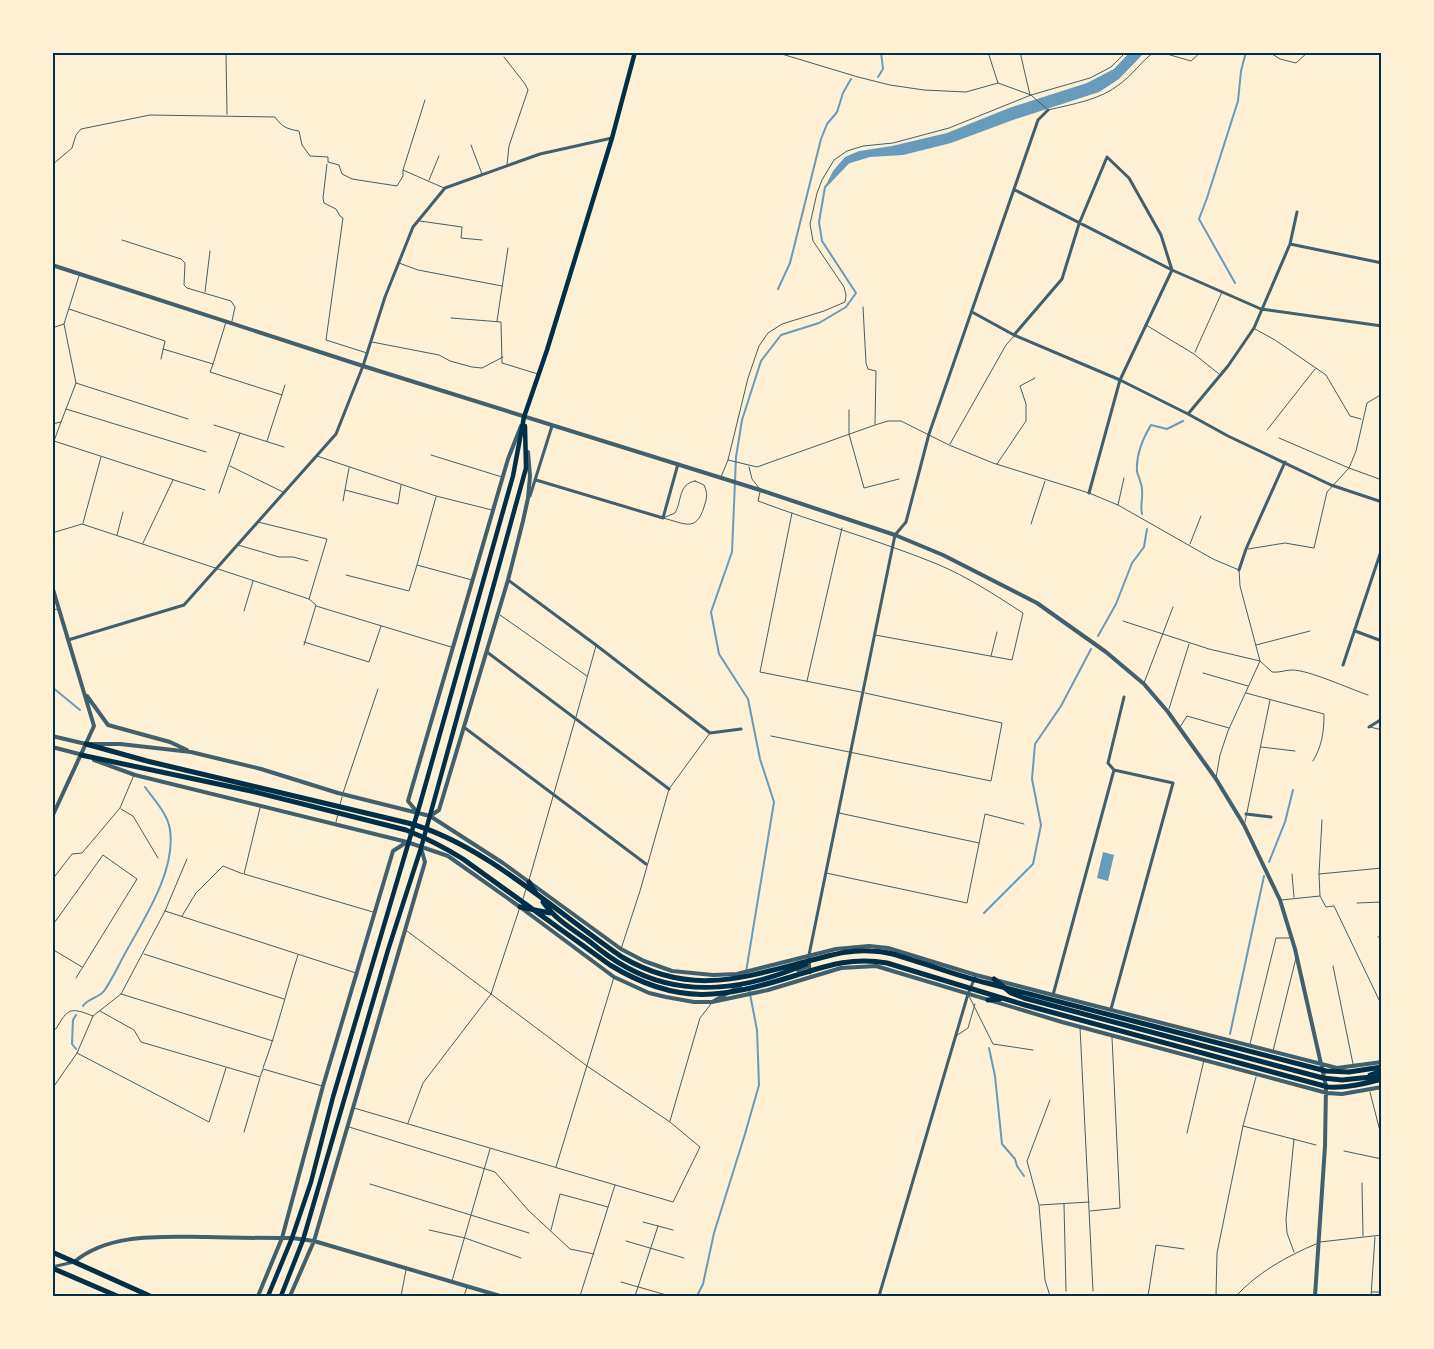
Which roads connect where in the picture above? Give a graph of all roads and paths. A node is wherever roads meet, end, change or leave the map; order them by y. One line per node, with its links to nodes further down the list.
1 (226, 52): 17 (lane)
2 (635, 52): 18 (main road)
3 (775, 52): 13 (lane)
4 (988, 52): 13 (lane)
5 (1020, 52): 14 (lane)
6 (1126, 52): 14 (lane)
7 (1154, 52): 16 (lane)
8 (1160, 52): 9 (lane)
9 (1201, 52)
10 (1269, 52): 11 (lane)
11 (1308, 52)
12 (504, 57): 23 (lane)
13 (998, 83): 14 (lane)
14 (1030, 95): 16 (lane); 98 (lane)
15 (425, 100): 24 (lane)
16 (1048, 110): 28 (street)
17 (227, 115): 21 (lane); 22 (lane)
18 (612, 138): 23 (street); 68 (main road)
19 (471, 145): 25 (lane)
20 (439, 156): 26 (lane)
21 (328, 162): 24 (lane); 60 (lane)
22 (52, 165)
23 (507, 166): 25 (street)
24 (403, 170): 26 (lane)
25 (483, 174): 27 (street)
26 (429, 180): 27 (lane)
27 (445, 188): 30 (street)
28 (1015, 190): 31 (street); 48 (street)
29 (1297, 212): 34 (street)
30 (419, 220): 33 (lane); 37 (street)
31 (1079, 224): 40 (street); 40 (street); 57 (street)
32 (122, 240): 44 (lane)
33 (482, 240)
34 (1290, 244): 38 (street); 47 (street)
35 (508, 248): 42 (lane)
36 (210, 251): 44 (lane)
37 (398, 263): 42 (lane); 58 (street)
38 (1382, 263)
39 (52, 265): 41 (street)
40 (1172, 270): 43 (street); 53 (street)
41 (79, 274): 46 (lane); 50 (street)
42 (502, 286): 51 (lane)
43 (1222, 291): 47 (street); 61 (lane)
44 (205, 293): 50 (lane)
45 (863, 308): 84 (lane)
46 (69, 309): 52 (lane); 59 (lane)
47 (1261, 309): 54 (street); 56 (street)
48 (972, 312): 57 (street); 89 (street)
49 (451, 318): 51 (lane)
50 (229, 322): 64 (lane); 65 (street)
51 (497, 322): 62 (lane)
52 (64, 324): 55 (lane); 71 (lane)
53 (1146, 325): 61 (lane); 70 (street)
54 (1382, 326)
55 (52, 328)
56 (1254, 328): 66 (lane); 67 (street)
57 (1014, 335): 70 (street); 92 (lane)
58 (371, 342): 60 (street); 62 (lane)
59 (163, 349): 63 (lane); 64 (lane)
60 (367, 353): 65 (street)
61 (1194, 354): 67 (lane)
62 (503, 357): 68 (lane)
63 (160, 359)
64 (213, 364): 74 (lane)
65 (363, 366): 78 (street); 97 (street)
66 (1316, 369): 80 (lane); 86 (lane)
67 (1220, 374): 77 (street)
68 (538, 375): 78 (main road)
69 (1035, 378): 101 (lane)
70 (1120, 380): 77 (street); 121 (street)
71 (76, 383): 75 (lane); 79 (lane)
72 (285, 385): 74 (lane)
73 (1382, 394): 80 (lane)
74 (282, 395): 91 (lane)
75 (66, 409): 81 (lane); 94 (lane)
76 (849, 410): 88 (lane)
77 (1188, 414): 99 (street)
78 (524, 417): 85 (street); 106 (street); 123 (street); 220 (main road); 224 (main road)
79 (188, 419)
80 (1362, 420): 105 (lane)
81 (61, 422): 82 (lane); 96 (lane)
82 (52, 424)
83 (214, 425): 87 (lane)
84 (875, 425): 88 (lane); 89 (lane)
85 (552, 426): 100 (street); 111 (street)
86 (1267, 430)
87 (240, 433): 91 (lane); 102 (lane)
88 (849, 434): 103 (lane); 109 (lane)
89 (930, 434): 92 (lane); 138 (street)
90 (1279, 438): 105 (lane)
91 (267, 442): 93 (lane)
92 (949, 445): 101 (lane)
93 (284, 447)
94 (206, 452)
95 (431, 455): 106 (lane)
96 (101, 456): 110 (lane); 133 (lane)
97 (316, 456): 104 (lane); 119 (street)
98 (728, 460): 103 (lane); 107 (lane)
99 (1285, 462): 115 (street); 144 (street)
100 (678, 464): 107 (street); 131 (street)
101 (997, 464): 112 (lane)
102 (230, 466): 119 (lane); 120 (lane)
103 (749, 466): 118 (lane)
104 (349, 467): 114 (lane); 117 (lane)
105 (1349, 468): 113 (lane); 115 (lane)
106 (503, 477): 127 (street)
107 (721, 478): 118 (street)
108 (1124, 478): 126 (lane)
109 (899, 479)
110 (173, 480): 116 (lane); 139 (lane)
111 (536, 480): 123 (street); 131 (street)
112 (1045, 480): 121 (lane); 134 (lane)
113 (1382, 480)
114 (401, 484): 117 (lane); 122 (lane)
115 (1331, 485): 125 (street); 144 (lane)
116 (205, 490)
117 (345, 490): 124 (lane)
118 (760, 490): 129 (lane); 138 (street)
119 (284, 492): 132 (street)
120 (219, 493)
121 (1090, 493): 126 (lane)
122 (436, 496): 127 (lane); 146 (lane)
123 (528, 498): 150 (street)
124 (343, 500)
125 (1382, 502)
126 (1118, 505): 141 (lane)
127 (494, 510): 152 (street)
128 (123, 512): 137 (lane)
129 (792, 513): 135 (lane); 182 (lane)
130 (1201, 516): 141 (lane)
131 (663, 518): 131 (lane)
132 (258, 522): 140 (street); 154 (lane)
133 (82, 524): 136 (lane); 137 (lane)
134 (1031, 524)
135 (842, 528): 142 (lane); 182 (lane)
136 (52, 533)
137 (117, 535): 139 (lane)
138 (895, 535): 142 (street); 183 (street)
139 (143, 544): 147 (lane)
140 (237, 545): 145 (lane); 147 (street)
141 (1190, 545): 148 (lane)
142 (892, 548): 166 (street); 177 (lane)
143 (1382, 548): 164 (street)
144 (1246, 549): 148 (street)
145 (308, 561)
146 (417, 565): 149 (lane); 152 (lane)
147 (217, 568): 151 (lane); 168 (street)
148 (1239, 570): 174 (lane)
149 (346, 575)
150 (508, 580): 160 (street); 173 (street)
151 (253, 581): 154 (lane); 159 (lane)
152 (473, 581): 175 (street)
153 (52, 586): 157 (street)
154 (309, 599): 155 (lane)
155 (316, 605): 162 (lane); 170 (lane)
156 (1173, 607): 167 (lane)
157 (59, 609): 158 (lane); 168 (street)
158 (52, 610)
159 (244, 611)
160 (498, 614): 176 (street); 181 (lane)
161 (1123, 621): 167 (lane)
162 (381, 625): 170 (lane); 175 (lane)
163 (1310, 631): 174 (lane)
164 (1355, 631): 169 (street); 179 (street)
165 (996, 632): 177 (lane)
166 (875, 634): 177 (lane); 187 (street)
167 (1162, 635): 171 (lane); 183 (lane)
168 (68, 640): 188 (street)
169 (1382, 641)
170 (304, 642): 172 (lane)
171 (1190, 643): 178 (lane); 192 (lane)
172 (304, 645)
173 (596, 645): 181 (lane); 201 (street)
174 (1256, 645): 178 (lane)
175 (454, 647): 220 (street)
176 (487, 652): 193 (street); 197 (street)
177 (991, 656)
178 (1260, 661): 184 (lane); 189 (lane)
179 (1343, 665)
180 (1203, 673): 184 (lane)
181 (587, 676): 193 (lane)
182 (807, 681): 187 (lane)
183 (1144, 684): 192 (street)
184 (1248, 686): 186 (lane)
185 (378, 689): 216 (lane)
186 (1245, 692): 191 (lane); 198 (lane)
187 (863, 693): 209 (street); 209 (lane)
188 (86, 695): 204 (street); 208 (street)
189 (1368, 695)
190 (1124, 696): 212 (street)
191 (1270, 700): 205 (lane); 211 (lane)
192 (1168, 712): 195 (street)
193 (575, 718): 215 (street); 217 (lane)
194 (1382, 719): 196 (street)
195 (1179, 727): 198 (lane); 214 (street)
196 (1369, 727): 200 (lane)
197 (465, 728): 217 (street); 224 (street)
198 (1229, 728): 214 (lane)
199 (741, 729): 201 (street)
200 (1382, 730)
201 (710, 733): 215 (lane)
202 (52, 736): 204 (street)
203 (772, 736): 209 (lane)
204 (86, 744): 208 (street); 210 (street); 264 (main road)
205 (1260, 746): 207 (lane); 222 (lane)
206 (52, 747): 210 (street)
207 (1295, 751)
208 (191, 752): 216 (street)
209 (850, 752): 221 (street)
210 (81, 755): 213 (street); 223 (street); 266 (main road)
211 (1312, 761)
212 (1114, 770): 280 (street); 288 (street)
213 (135, 775): 218 (street); 219 (lane)
214 (1216, 779): 229 (street)
215 (669, 789): 235 (lane)
216 (342, 794): 220 (street); 228 (lane)
217 (554, 795): 235 (street); 242 (lane)
218 (260, 807): 228 (street); 238 (lane)
219 (120, 808): 233 (lane); 241 (lane)
220 (417, 812): 224 (street); 230 (main road)
221 (838, 812): 231 (lane); 237 (street)
222 (1246, 814): 225 (street); 229 (lane)
223 (52, 816)
224 (430, 816): 232 (main road); 242 (street)
225 (1271, 817)
226 (1322, 820): 240 (lane)
227 (1024, 824): 231 (lane)
228 (335, 825): 230 (street)
229 (1244, 825): 245 (street)
230 (408, 842): 232 (street); 250 (street); 354 (main road)
231 (979, 843): 237 (lane)
232 (421, 848): 248 (street); 254 (street); 356 (main road)
233 (158, 858)
234 (187, 859): 249 (lane)
235 (646, 864): 259 (lane)
236 (1382, 868): 240 (lane)
237 (826, 873): 262 (street)
238 (244, 874): 250 (lane); 252 (lane)
239 (1292, 874): 244 (lane)
240 (1319, 874): 243 (lane)
241 (52, 880)
242 (529, 882): 248 (lane); 251 (main road); 259 (street)
243 (1320, 896): 244 (lane); 287 (lane)
244 (1294, 898): 245 (lane)
245 (1280, 900): 257 (street)
246 (1382, 902): 247 (lane)
247 (1357, 903)
248 (520, 907): 251 (main road); 274 (street); 278 (lane)
249 (164, 911): 252 (lane); 260 (lane)
250 (376, 913): 270 (street)
251 (551, 913): 269 (main road)
252 (182, 916): 261 (lane)
253 (52, 926): 268 (lane)
254 (404, 929): 278 (lane); 320 (street)
255 (1378, 937): 256 (lane)
256 (1382, 937)
257 (1292, 938): 263 (street); 296 (lane)
258 (52, 949): 268 (lane)
259 (621, 949): 271 (street)
260 (143, 954): 277 (lane); 281 (lane)
261 (298, 955): 270 (lane); 281 (lane)
262 (809, 955): 265 (street); 271 (street); 272 (street)
263 (1296, 955): 299 (lane); 303 (street)
264 (823, 957): 269 (main road); 307 (main road)
265 (809, 966): 273 (street); 282 (street)
266 (825, 966): 269 (main road); 312 (main road)
267 (1333, 966): 306 (lane)
268 (82, 968): 275 (lane)
269 (790, 971)
270 (356, 974): 314 (street)
271 (718, 974): 282 (street)
272 (976, 975): 276 (street); 279 (street)
273 (811, 976): 279 (street); 285 (street)
274 (614, 977): 285 (street); 304 (lane)
275 (76, 978)
276 (994, 979): 280 (street); 283 (main road)
277 (121, 994): 289 (lane); 295 (lane)
278 (491, 994): 304 (lane); 322 (lane)
279 (968, 994): 284 (street); 286 (lane); 294 (street)
280 (1053, 996): 288 (street)
281 (284, 998): 295 (lane)
282 (719, 998): 285 (street)
283 (1026, 999): 284 (main road); 313 (main road)
284 (988, 1000): 291 (street)
285 (712, 1002): 321 (lane)
286 (975, 1004): 294 (lane); 298 (lane)
287 (1382, 1006)
288 (1111, 1009): 296 (street)
289 (100, 1011): 290 (lane); 305 (lane)
290 (93, 1016): 292 (lane); 300 (lane)
291 (1080, 1026): 293 (street); 338 (lane)
292 (52, 1028)
293 (1112, 1035): 301 (street); 342 (lane)
294 (956, 1036): 390 (street)
295 (273, 1041): 308 (lane)
296 (1250, 1046): 297 (street)
297 (1261, 1049): 299 (street); 310 (lane)
298 (1033, 1050)
299 (1273, 1052): 303 (street)
300 (77, 1053): 305 (lane); 316 (lane)
301 (1204, 1060): 310 (street); 326 (lane)
302 (1382, 1062): 306 (street)
303 (1321, 1065): 306 (street); 318 (street)
304 (587, 1066): 321 (lane); 333 (lane)
305 (226, 1067): 311 (lane)
306 (1354, 1067)
307 (1382, 1067)
308 (263, 1069): 311 (lane); 314 (lane)
309 (1382, 1072): 313 (main road)
310 (1256, 1074): 318 (street); 324 (lane)
311 (260, 1077): 325 (lane)
312 (1382, 1078): 313 (main road)
313 (1342, 1080)
314 (323, 1086): 353 (street)
315 (1382, 1087): 317 (street)
316 (52, 1089)
317 (1369, 1089): 318 (street); 328 (lane)
318 (1326, 1093): 359 (street)
319 (1050, 1100): 340 (lane)
320 (353, 1108): 322 (lane); 323 (street)
321 (670, 1122): 337 (lane)
322 (407, 1124): 330 (lane)
323 (348, 1126): 334 (lane); 357 (street)
324 (1243, 1126): 327 (lane); 393 (lane)
325 (244, 1132)
326 (1187, 1133)
327 (1294, 1139): 329 (lane); 363 (lane)
328 (1382, 1139)
329 (1316, 1145)
330 (490, 1149): 333 (lane); 334 (lane)
331 (1344, 1151): 332 (lane)
332 (1382, 1159)
333 (556, 1168): 337 (lane)
334 (486, 1169): 343 (lane); 348 (lane)
335 (1362, 1183): 352 (lane)
336 (370, 1184): 343 (lane)
337 (615, 1185): 341 (lane)
338 (1088, 1202): 339 (lane); 342 (lane)
339 (1064, 1204): 340 (lane); 374 (lane)
340 (1039, 1205): 391 (lane)
341 (608, 1207): 348 (lane); 364 (lane)
342 (1089, 1211): 375 (lane)
343 (472, 1215): 349 (lane); 355 (lane)
344 (643, 1222): 345 (lane)
345 (658, 1226): 347 (lane); 360 (lane)
346 (429, 1230): 355 (lane)
347 (673, 1230)
348 (550, 1231): 364 (lane)
349 (529, 1233)
350 (1382, 1235): 351 (lane)
351 (1375, 1236): 352 (lane); 376 (lane)
352 (1363, 1237): 359 (lane)
353 (282, 1238): 354 (street); 367 (street); 380 (street)
354 (292, 1238): 356 (street); 381 (main road)
355 (465, 1238): 365 (lane); 370 (lane)
356 (303, 1240): 357 (street); 382 (main road)
357 (314, 1241): 369 (street); 383 (street)
358 (626, 1241): 360 (lane)
359 (1319, 1242): 363 (lane); 395 (street)
360 (651, 1248): 366 (lane); 373 (lane)
361 (1184, 1248): 392 (lane)
362 (52, 1252): 367 (main road)
363 (1295, 1253): 394 (lane)
364 (594, 1254): 387 (lane)
365 (521, 1258)
366 (684, 1258)
367 (74, 1262): 368 (street); 379 (main road)
368 (52, 1267): 378 (main road)
369 (407, 1269): 370 (street); 384 (lane)
370 (452, 1282): 372 (street)
371 (621, 1282): 373 (lane)
372 (467, 1287): 385 (lane); 386 (street)
373 (638, 1287): 388 (lane); 389 (lane)
374 (1066, 1291)
375 (1093, 1291)
376 (1371, 1292): 377 (lane); 396 (lane)
377 (1382, 1292)
378 (117, 1296)
379 (150, 1296)
380 (258, 1296)
381 (268, 1296)
382 (281, 1296)
383 (290, 1296)
384 (401, 1296)
385 (464, 1296)
386 (500, 1296)
387 (580, 1296)
388 (635, 1296)
389 (670, 1296)
390 (879, 1296)
391 (1050, 1296)
392 (1148, 1296)
393 (1216, 1296)
394 (1236, 1296)
395 (1315, 1296)
396 (1371, 1296)

